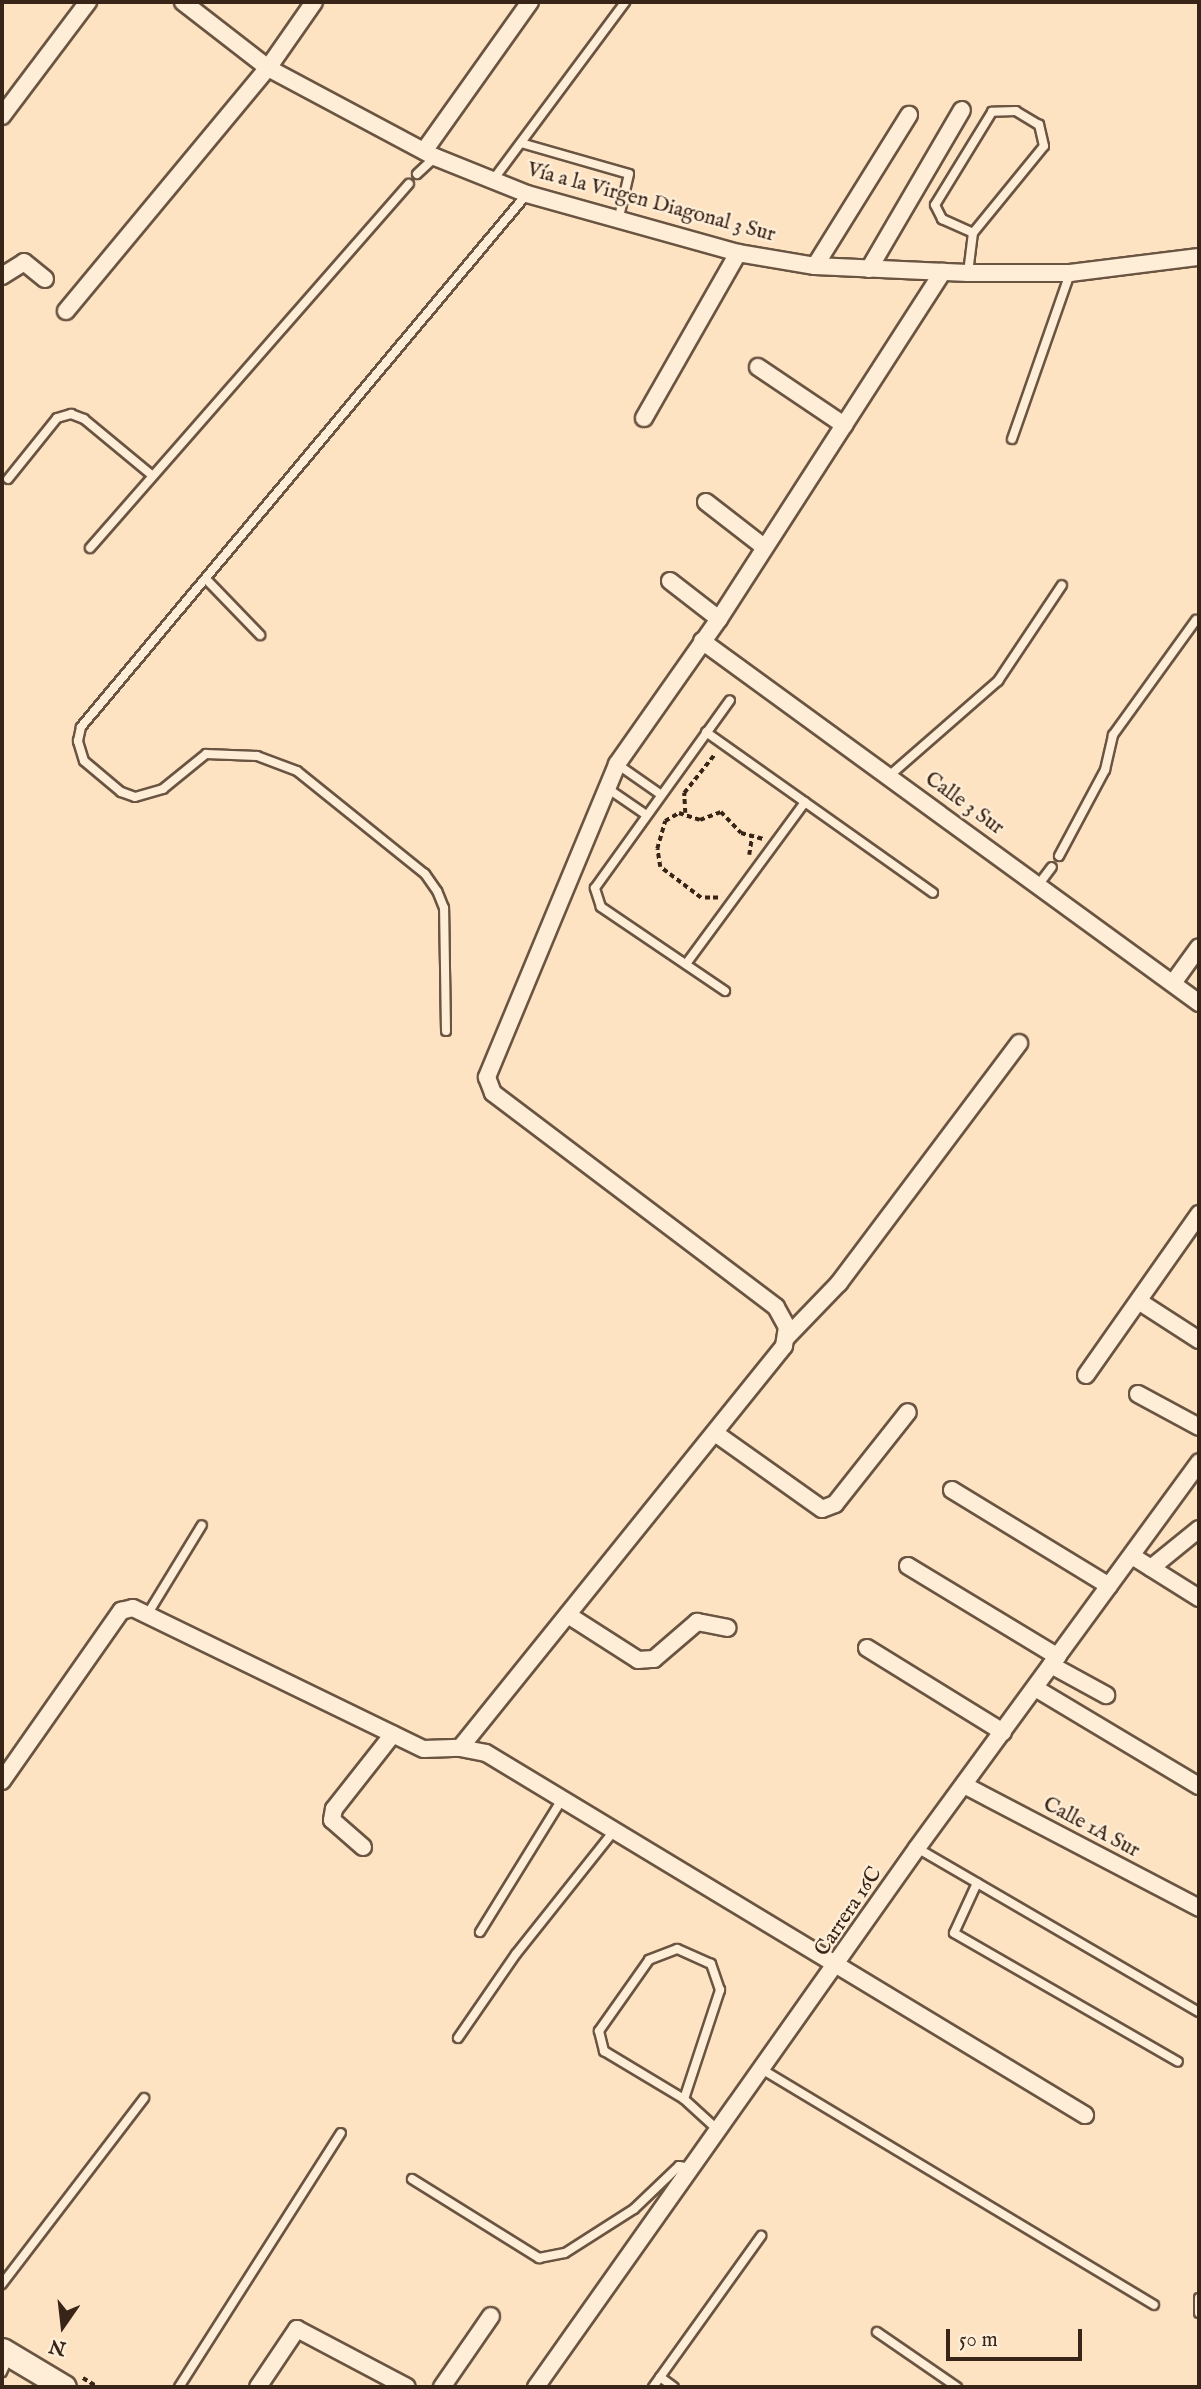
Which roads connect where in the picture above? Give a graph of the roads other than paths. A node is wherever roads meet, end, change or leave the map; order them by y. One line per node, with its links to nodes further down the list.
1 (88, 2): 9 (street)
2 (183, 2): 6 (street, Vía a la Virgen Diagonal 3 Sur)
3 (314, 2): 6 (street)
4 (530, 2): 11 (street)
5 (625, 2): 10 (lane)
6 (268, 68): 11 (street, Vía a la Virgen Diagonal 3 Sur); 27 (street)
7 (962, 110): 21 (street)
8 (909, 115): 20 (street)
9 (2, 116)
10 (521, 143): 13 (lane); 16 (lane)
11 (429, 154): 12 (lane); 13 (street, Vía a la Virgen Diagonal 3 Sur)
12 (417, 174)
13 (493, 180): 15 (street, Vía a la Virgen Diagonal 3 Sur)
14 (409, 184): 32 (lane)
15 (527, 194): 16 (street, Vía a la Virgen Diagonal 3 Sur); 37 (lane)
16 (619, 217): 18 (street, Vía a la Virgen Diagonal 3 Sur)
17 (973, 233): 17 (lane); 23 (lane)
18 (738, 253): 20 (street, Vía a la Virgen Diagonal 3 Sur); 29 (street)
19 (1199, 257): 24 (street, Vía a la Virgen Diagonal 3 Sur)
20 (815, 266): 21 (street, Vía a la Virgen Diagonal 3 Sur)
21 (869, 269): 22 (street, Vía a la Virgen Diagonal 3 Sur)
22 (943, 272): 23 (street, Vía a la Virgen Diagonal 3 Sur); 30 (street)
23 (968, 273): 24 (street, Vía a la Virgen Diagonal 3 Sur)
24 (1070, 273): 31 (lane)
25 (2, 276): 26 (street)
26 (45, 279)
27 (66, 311)
28 (758, 367): 30 (street)
29 (644, 418)
30 (844, 425): 35 (street)
31 (1012, 439)
32 (153, 476): 33 (lane); 36 (lane)
33 (8, 478)
34 (706, 502): 35 (street)
35 (764, 547): 40 (street)
36 (90, 548)
37 (206, 579): 42 (lane); 61 (lane)
38 (670, 581): 40 (street)
39 (1062, 585): 47 (lane)
40 (719, 619): 43 (street)
41 (1196, 620): 52 (lane)
42 (260, 635)
43 (702, 641): 46 (street); 47 (street, Calle 3 Sur)
44 (730, 700): 45 (lane)
45 (706, 732): 49 (lane); 50 (lane)
46 (617, 764): 48 (street); 49 (lane)
47 (889, 776): 54 (street, Calle 3 Sur)
48 (606, 787): 51 (lane); 65 (street)
49 (660, 794): 51 (lane)
50 (805, 802): 55 (lane); 57 (lane)
51 (645, 814): 57 (lane)
52 (1059, 856)
53 (1052, 867): 54 (lane)
54 (1039, 884): 58 (street, Calle 3 Sur)
55 (933, 893)
56 (1199, 947): 58 (street)
57 (686, 964): 59 (lane)
58 (1173, 984): 60 (street, Calle 3 Sur)
59 (725, 991)
60 (1199, 1003)
61 (446, 1031)
62 (1019, 1043): 65 (street)
63 (1199, 1214): 64 (street)
64 (1140, 1302): 66 (street); 67 (street)
65 (787, 1337): 71 (street)
66 (1199, 1340)
67 (1086, 1375)
68 (1138, 1394): 70 (street)
69 (908, 1412): 71 (street)
70 (1199, 1427)
71 (715, 1433): 82 (street)
72 (1199, 1462): 76 (street, Carrera 16C)
73 (952, 1490): 79 (street)
74 (202, 1525): 81 (lane)
75 (1199, 1529): 78 (street)
76 (1132, 1556): 78 (street); 79 (street, Carrera 16C)
77 (908, 1566): 85 (street)
78 (1151, 1568): 80 (street)
79 (1109, 1586): 85 (street, Carrera 16C)
80 (1199, 1598)
81 (147, 1615): 89 (street); 91 (street)
82 (568, 1615): 83 (street); 90 (street)
83 (727, 1628)
84 (867, 1648): 88 (street)
85 (1054, 1661): 86 (street, Carrera 16C); 87 (street)
86 (1035, 1688): 88 (street, Carrera 16C); 93 (street)
87 (1106, 1695)
88 (1003, 1732): 92 (street, Carrera 16C)
89 (393, 1734): 90 (street); 96 (street)
90 (460, 1748): 94 (street)
91 (2, 1780)
92 (964, 1785): 97 (street, Carrera 16C); 99 (street, Calle 1A Sur)
93 (1199, 1786)
94 (562, 1799): 95 (street); 100 (lane)
95 (613, 1832): 101 (street); 103 (lane)
96 (363, 1847)
97 (917, 1848): 98 (lane); 101 (street, Carrera 16C)
98 (977, 1883): 102 (lane); 104 (lane)
99 (1199, 1908)
100 (480, 1932)
101 (838, 1965): 105 (street, Carrera 16C); 108 (street)
102 (1199, 2012)
103 (458, 2038)
104 (1178, 2062)
105 (763, 2070): 109 (street, Carrera 16C); 116 (lane)
106 (144, 2098): 114 (lane)
107 (684, 2099): 107 (lane); 109 (lane)
108 (1085, 2115)
109 (719, 2131): 111 (street, Carrera 16C)
110 (341, 2133): 125 (lane)
111 (692, 2168): 112 (lane); 129 (street, Carrera 16C)
112 (412, 2179)
113 (761, 2236): 121 (lane)
114 (2, 2284)
115 (1199, 2298): 117 (lane)
116 (1154, 2305)
117 (1199, 2313)
118 (491, 2316): 128 (street)
119 (877, 2332): 123 (lane)
120 (4, 2359): 124 (main road)
121 (660, 2377): 130 (lane); 131 (lane)
122 (386, 2383): 126 (street); 127 (street)
123 (954, 2386)
124 (64, 2387)
125 (179, 2387)
126 (258, 2387)
127 (407, 2387)
128 (442, 2387)
129 (536, 2387)
130 (653, 2387)
131 (674, 2387)

